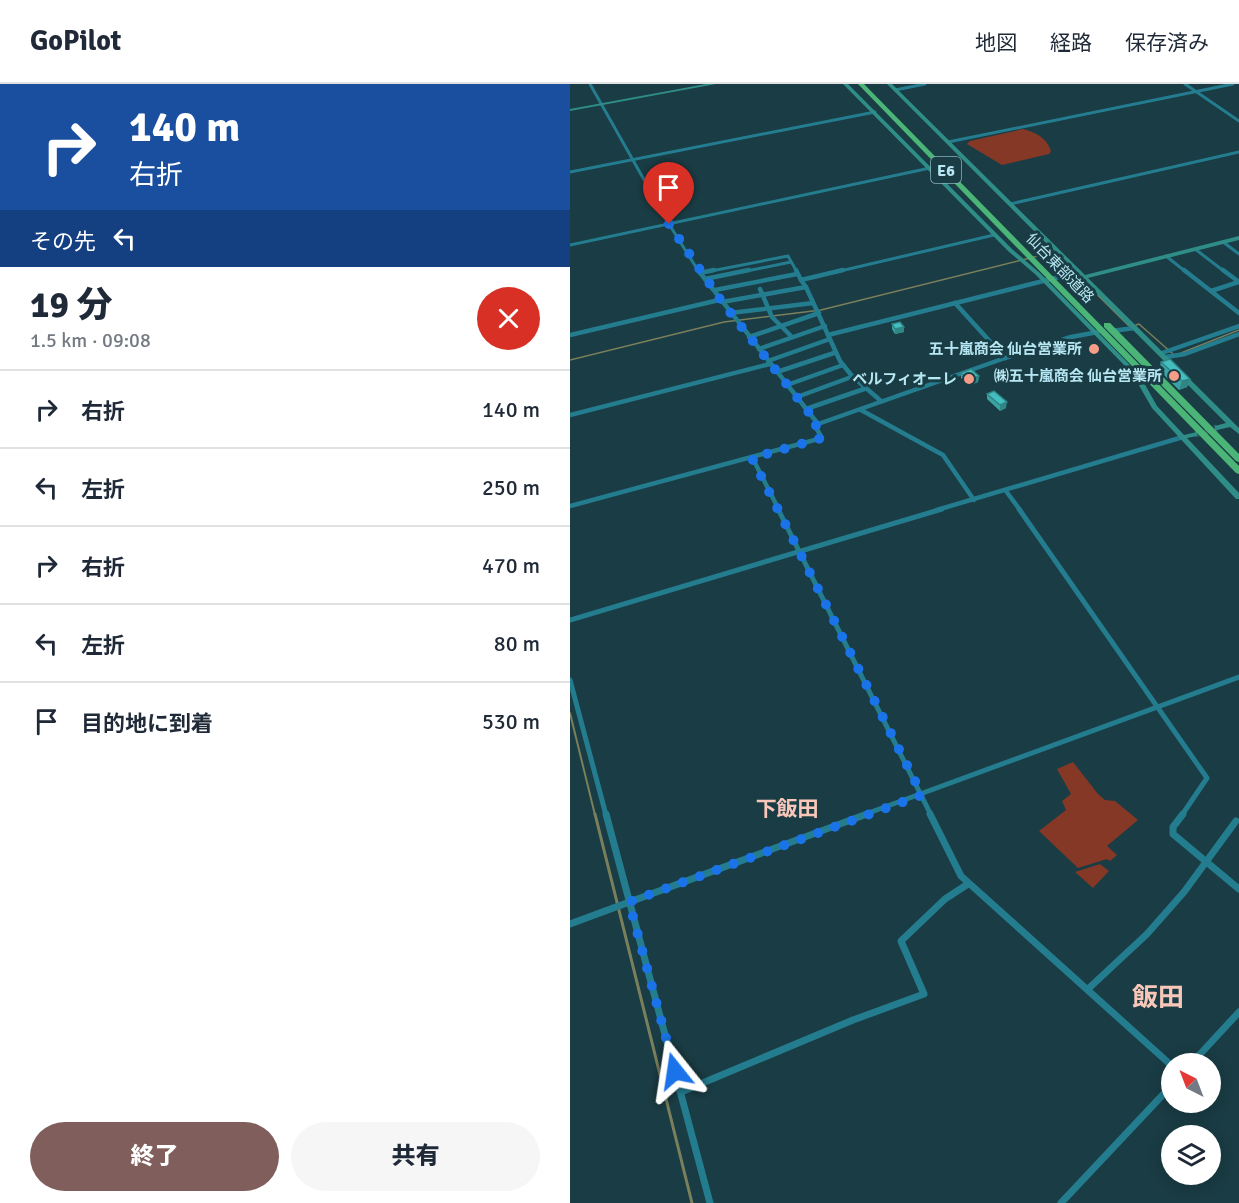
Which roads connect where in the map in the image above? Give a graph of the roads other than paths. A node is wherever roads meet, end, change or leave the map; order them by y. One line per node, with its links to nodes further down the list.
1 (590, 84): 12 (street)
2 (714, 84): 12 (street)
3 (845, 84): 14 (street)
4 (861, 84): 33 (highway, 仙台東部道路 / E6)
5 (869, 84): 33 (highway, 仙台東部道路 / E6)
6 (889, 84): 10 (street)
7 (925, 84): 10 (street)
8 (1185, 84): 11 (street)
9 (1233, 84): 11 (street)
10 (895, 90): 16 (street)
11 (1196, 91): 15 (street); 16 (street)
12 (602, 104): 13 (street); 18 (street)
13 (570, 110)
14 (875, 112): 18 (street); 22 (street)
15 (1239, 121)
16 (948, 142): 19 (street)
17 (1239, 152): 24 (street)
18 (632, 160): 23 (street); 25 (street)
19 (967, 161): 20 (street); 24 (street)
20 (954, 163)
21 (938, 167): 22 (street)
22 (930, 168): 25 (street); 26 (street)
23 (570, 172)
24 (1010, 204): 37 (street)
25 (669, 224): 29 (street); 35 (street)
26 (994, 235): 33 (street); 39 (street)
27 (1239, 238): 28 (street)
28 (1222, 242): 30 (street); 31 (street)
29 (570, 245)
30 (1195, 249): 32 (street); 41 (street)
31 (1239, 254)
32 (1166, 256): 37 (street); 45 (street)
33 (1028, 258): 40 (street); 74 (highway, 仙台東部道路 / E6)
34 (790, 262): 35 (street); 36 (street); 38 (street)
35 (700, 273): 38 (street)
36 (797, 274): 39 (street); 44 (street)
37 (1078, 274): 40 (street); 57 (street)
38 (705, 279): 44 (street)
39 (801, 280): 42 (street)
40 (1045, 281): 49 (street); 58 (street)
41 (1239, 282): 45 (street)
42 (806, 287): 46 (street); 48 (street)
43 (760, 289): 46 (street)
44 (714, 290): 47 (street)
45 (1210, 291): 53 (street)
46 (762, 295): 47 (street); 50 (street)
47 (721, 301): 52 (street); 60 (street)
48 (813, 303): 50 (street); 51 (street)
49 (955, 303): 62 (street); 67 (street)
50 (768, 308): 52 (street); 56 (street)
51 (818, 311): 54 (street); 56 (street)
52 (730, 313): 61 (street)
53 (1239, 313)
54 (825, 326): 62 (street); 63 (street)
55 (1239, 326): 66 (street)
56 (781, 327): 61 (street); 63 (street)
57 (1136, 328): 58 (street); 66 (street)
58 (1095, 332): 67 (street); 85 (street)
59 (1239, 334): 66 (street)
60 (570, 335)
61 (749, 337): 64 (street)
62 (829, 337): 65 (street); 68 (street)
63 (792, 338): 64 (street)
64 (759, 349): 68 (street)
65 (834, 353): 69 (street); 70 (street)
66 (1164, 354): 80 (street)
67 (1005, 358): 76 (street)
68 (769, 362): 70 (street); 79 (street)
69 (843, 365): 71 (street); 72 (street)
70 (777, 372): 72 (street)
71 (854, 376): 73 (street); 75 (street)
72 (787, 385): 75 (street)
73 (867, 388): 76 (street); 77 (street)
74 (1172, 396): 87 (highway, 仙台東部道路 / E6); 88 (highway, 仙台東部道路 / E6)
75 (796, 398): 77 (street)
76 (881, 401): 78 (street)
77 (806, 409): 81 (street)
78 (861, 410): 81 (street); 91 (street)
79 (570, 415)
80 (1235, 423): 82 (street); 83 (street)
81 (818, 424): 86 (street)
82 (1217, 428)
83 (1239, 432)
84 (1195, 434): 85 (street)
85 (1183, 437): 89 (street); 90 (street)
86 (752, 458): 92 (street); 93 (street)
87 (1239, 459)
88 (1239, 471)
89 (1006, 491): 91 (street); 97 (street)
90 (1239, 497)
91 (974, 500): 93 (street)
92 (570, 506)
93 (800, 552): 94 (street); 98 (street)
94 (570, 620)
95 (1239, 677): 97 (street)
96 (570, 680): 103 (street)
97 (1155, 707): 98 (street); 100 (street)
98 (922, 795): 101 (street); 103 (street)
99 (1236, 821): 100 (street)
100 (1207, 860): 102 (street); 105 (street)
101 (968, 884): 105 (street); 109 (street)
102 (1239, 889)
103 (627, 903): 104 (street); 109 (street)
104 (570, 924)
105 (1088, 989): 108 (street)
106 (1239, 1012): 107 (street)
107 (1201, 1053)
108 (1161, 1056)
109 (681, 1092): 111 (street)
110 (1161, 1097): 112 (street)
111 (710, 1203)
112 (1060, 1203)

